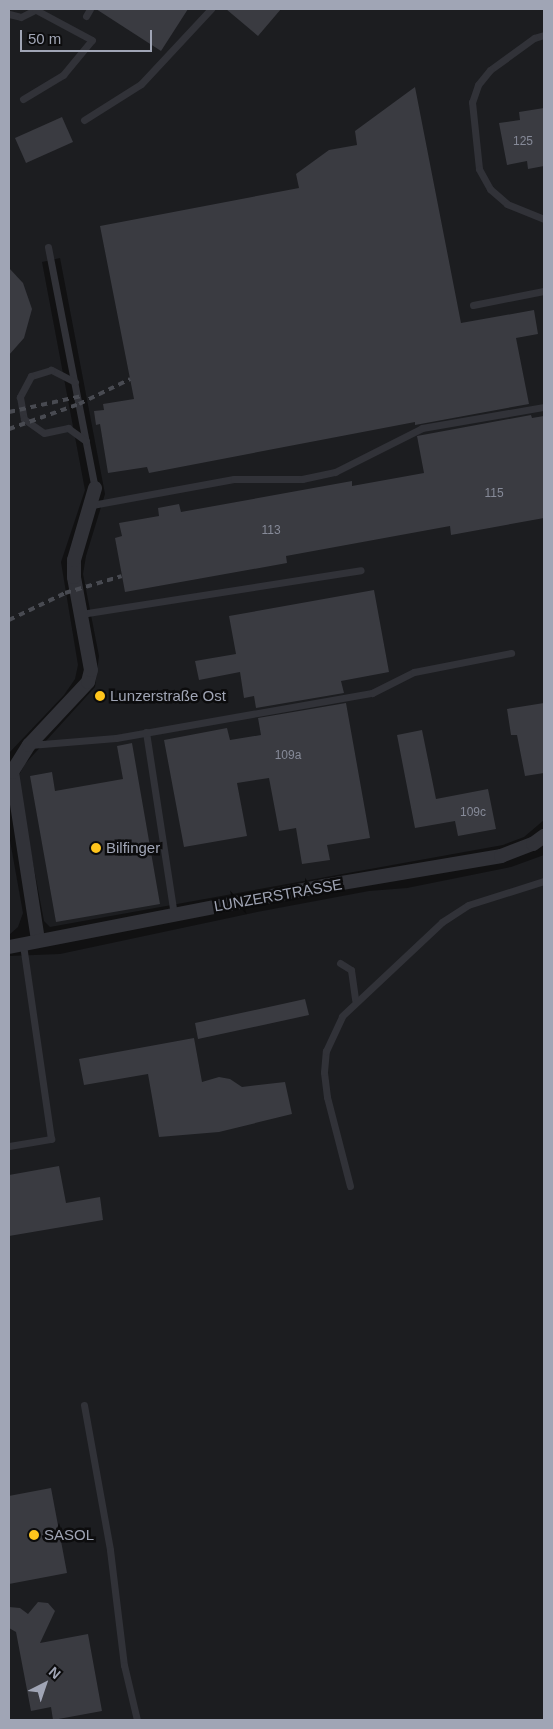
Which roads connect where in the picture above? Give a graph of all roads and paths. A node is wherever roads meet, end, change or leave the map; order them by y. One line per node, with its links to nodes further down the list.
1 (36, 9): 4 (lane); 7 (lane)
2 (90, 9): 5 (lane)
3 (211, 9): 8 (lane)
4 (9, 14)
5 (86, 16)
6 (544, 35): 9 (lane)
7 (22, 99)
8 (84, 120)
9 (544, 219)
10 (48, 247): 13 (lane)
11 (544, 291): 12 (lane)
12 (473, 305)
13 (75, 382): 15 (lane); 15 (lane)
14 (544, 407): 17 (lane)
15 (86, 441): 16 (lane)
16 (95, 488): 17 (street)
17 (92, 505): 19 (street)
18 (361, 570): 19 (lane)
19 (81, 614): 22 (street)
20 (511, 653): 21 (lane)
21 (146, 732): 22 (lane); 25 (lane)
22 (29, 745): 26 (street)
23 (544, 836): 25 (street, LUNZERSTRASSE)
24 (544, 880): 30 (lane)
25 (174, 914): 26 (street, LUNZERSTRASSE)
26 (38, 940): 27 (street, LUNZERSTRASSE)
27 (23, 944): 28 (street, LUNZERSTRASSE); 31 (lane)
28 (9, 947)
29 (340, 963): 30 (lane)
30 (355, 1000): 32 (lane)
31 (9, 1146)
32 (350, 1186)
33 (84, 1404): 34 (lane)
34 (137, 1720)

